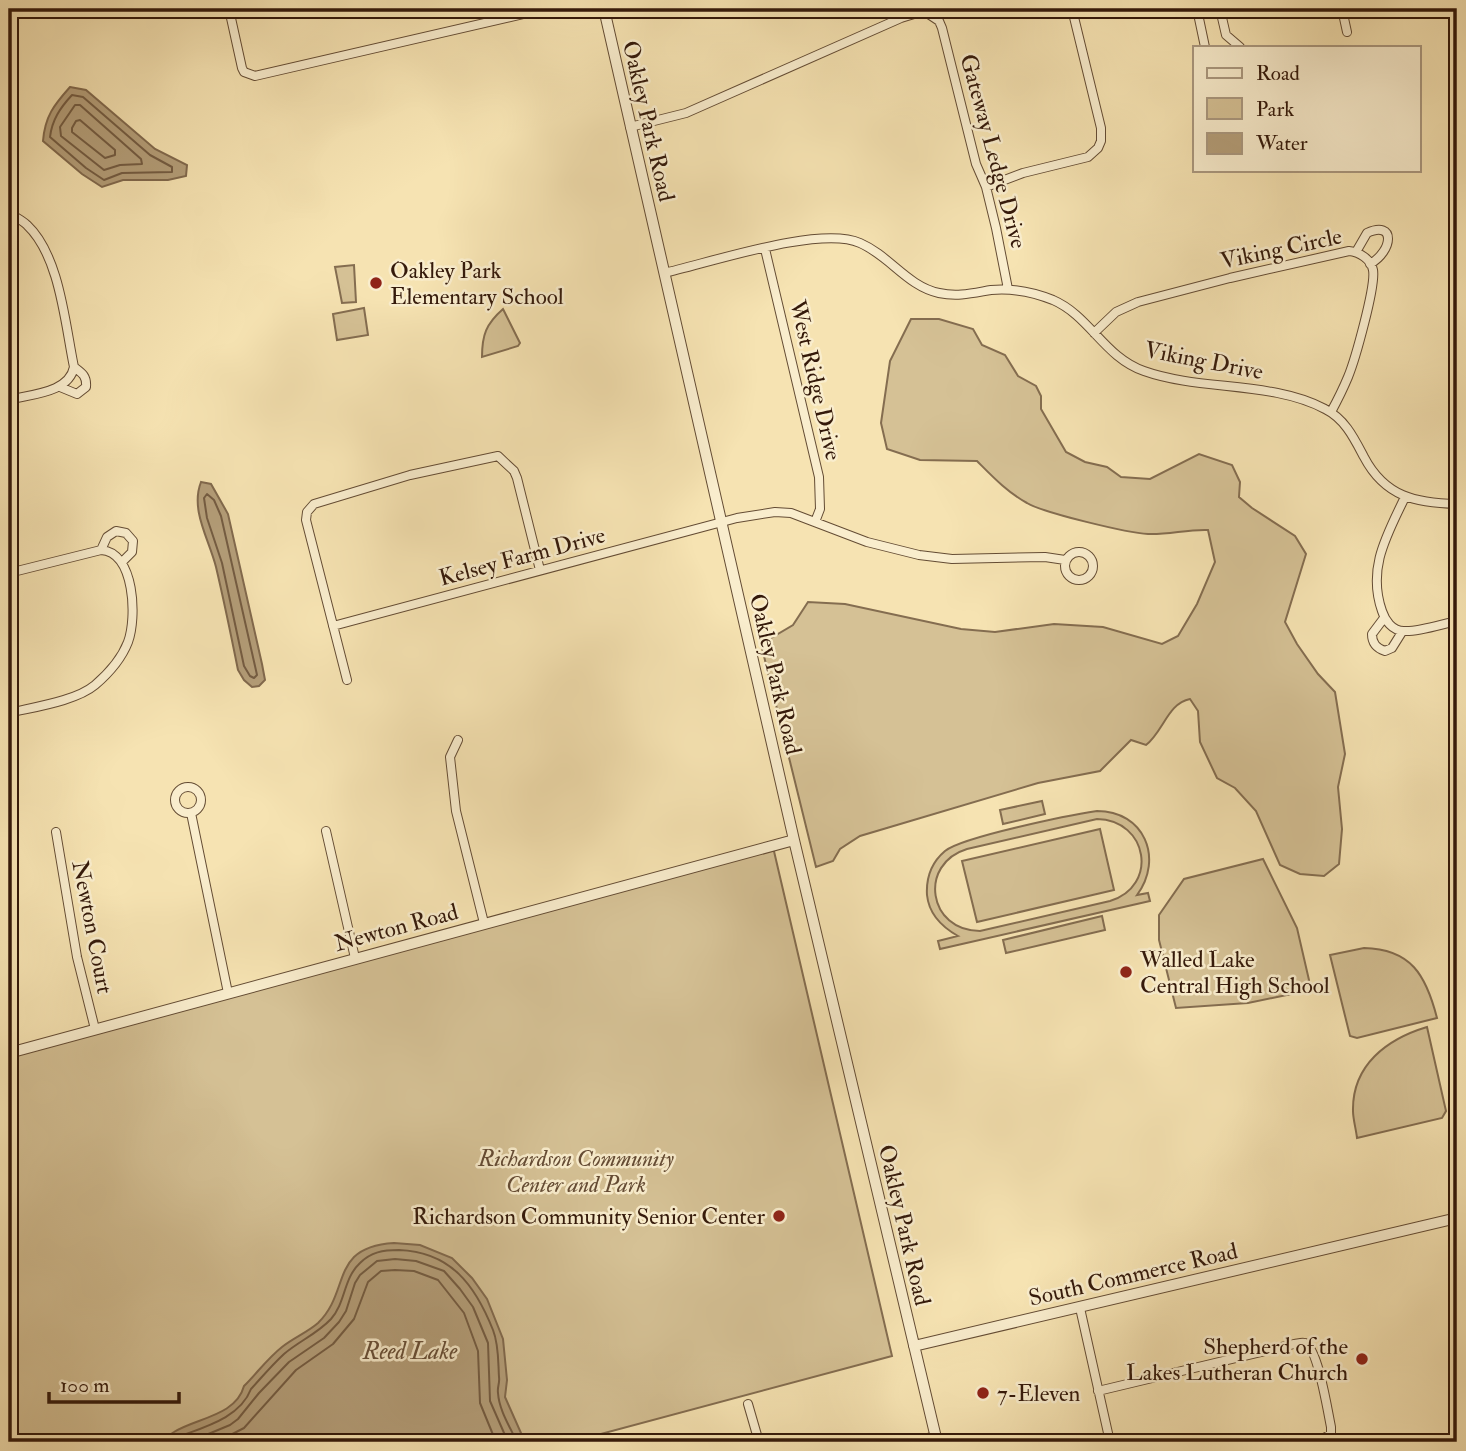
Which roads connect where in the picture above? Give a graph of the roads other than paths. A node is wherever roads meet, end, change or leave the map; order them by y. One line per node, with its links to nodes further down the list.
1 (229, 9): 2 (street)
2 (545, 9)
3 (604, 9): 11 (street, Oakley Park Road)
4 (1072, 9): 12 (street)
5 (1196, 9): 9 (street)
6 (1220, 9): 10 (street)
7 (1342, 9): 8 (street)
8 (1347, 32)
9 (1205, 46)
10 (1239, 46)
11 (630, 127): 12 (street, Gateway Ledge Drive); 17 (street, Oakley Park Road)
12 (986, 187): 18 (street, Gateway Ledge Drive)
13 (9, 213): 20 (street)
14 (765, 249): 17 (street, Viking Drive); 18 (street, Viking Drive); 26 (street, West Ridge Drive)
15 (1356, 252): 16 (street, Viking Circle); 16 (street); 19 (street, Viking Circle)
16 (1370, 264): 23 (street, Viking Circle)
17 (664, 273): 27 (street, Oakley Park Road)
18 (1008, 289): 19 (street, Viking Drive)
19 (1094, 333): 23 (street, Viking Drive)
20 (73, 372): 21 (street); 21 (street)
21 (60, 387): 22 (street)
22 (9, 400)
23 (1331, 412): 24 (street, Viking Drive)
24 (1405, 498): 25 (street); 33 (street)
25 (1457, 504)
26 (815, 522): 27 (street, Kelsey Farm Drive); 29 (street, Kelsey Farm Drive)
27 (721, 523): 31 (street, Kelsey Farm Drive); 43 (street, Oakley Park Road)
28 (101, 550): 30 (street); 30 (street); 32 (street)
29 (1065, 560)
30 (122, 562): 38 (street)
31 (540, 570): 35 (street, Kelsey Farm Drive); 35 (street)
32 (9, 573)
33 (1384, 618): 36 (street); 36 (street)
34 (1457, 621): 36 (street)
35 (333, 626): 37 (street)
36 (1402, 632)
37 (347, 680)
38 (9, 713)
39 (458, 740): 44 (street)
40 (191, 813): 46 (street)
41 (326, 831): 45 (street)
42 (56, 832): 47 (street, Newton Court)
43 (794, 839): 44 (street, Newton Road); 51 (street, Oakley Park Road)
44 (484, 923): 45 (street, Newton Road)
45 (355, 958): 46 (street, Newton Road)
46 (228, 993): 47 (street, Newton Road)
47 (94, 1029): 48 (street, Newton Road)
48 (9, 1053)
49 (1457, 1217): 50 (street, South Commerce Road)
50 (1080, 1308): 51 (street, South Commerce Road); 52 (street)
51 (914, 1346): 54 (street)
52 (1098, 1391): 57 (street); 58 (street)
53 (748, 1404): 55 (street)
54 (936, 1439): 56 (street)
55 (759, 1442)
56 (912, 1442)
57 (1110, 1442)
58 (1308, 1442)

